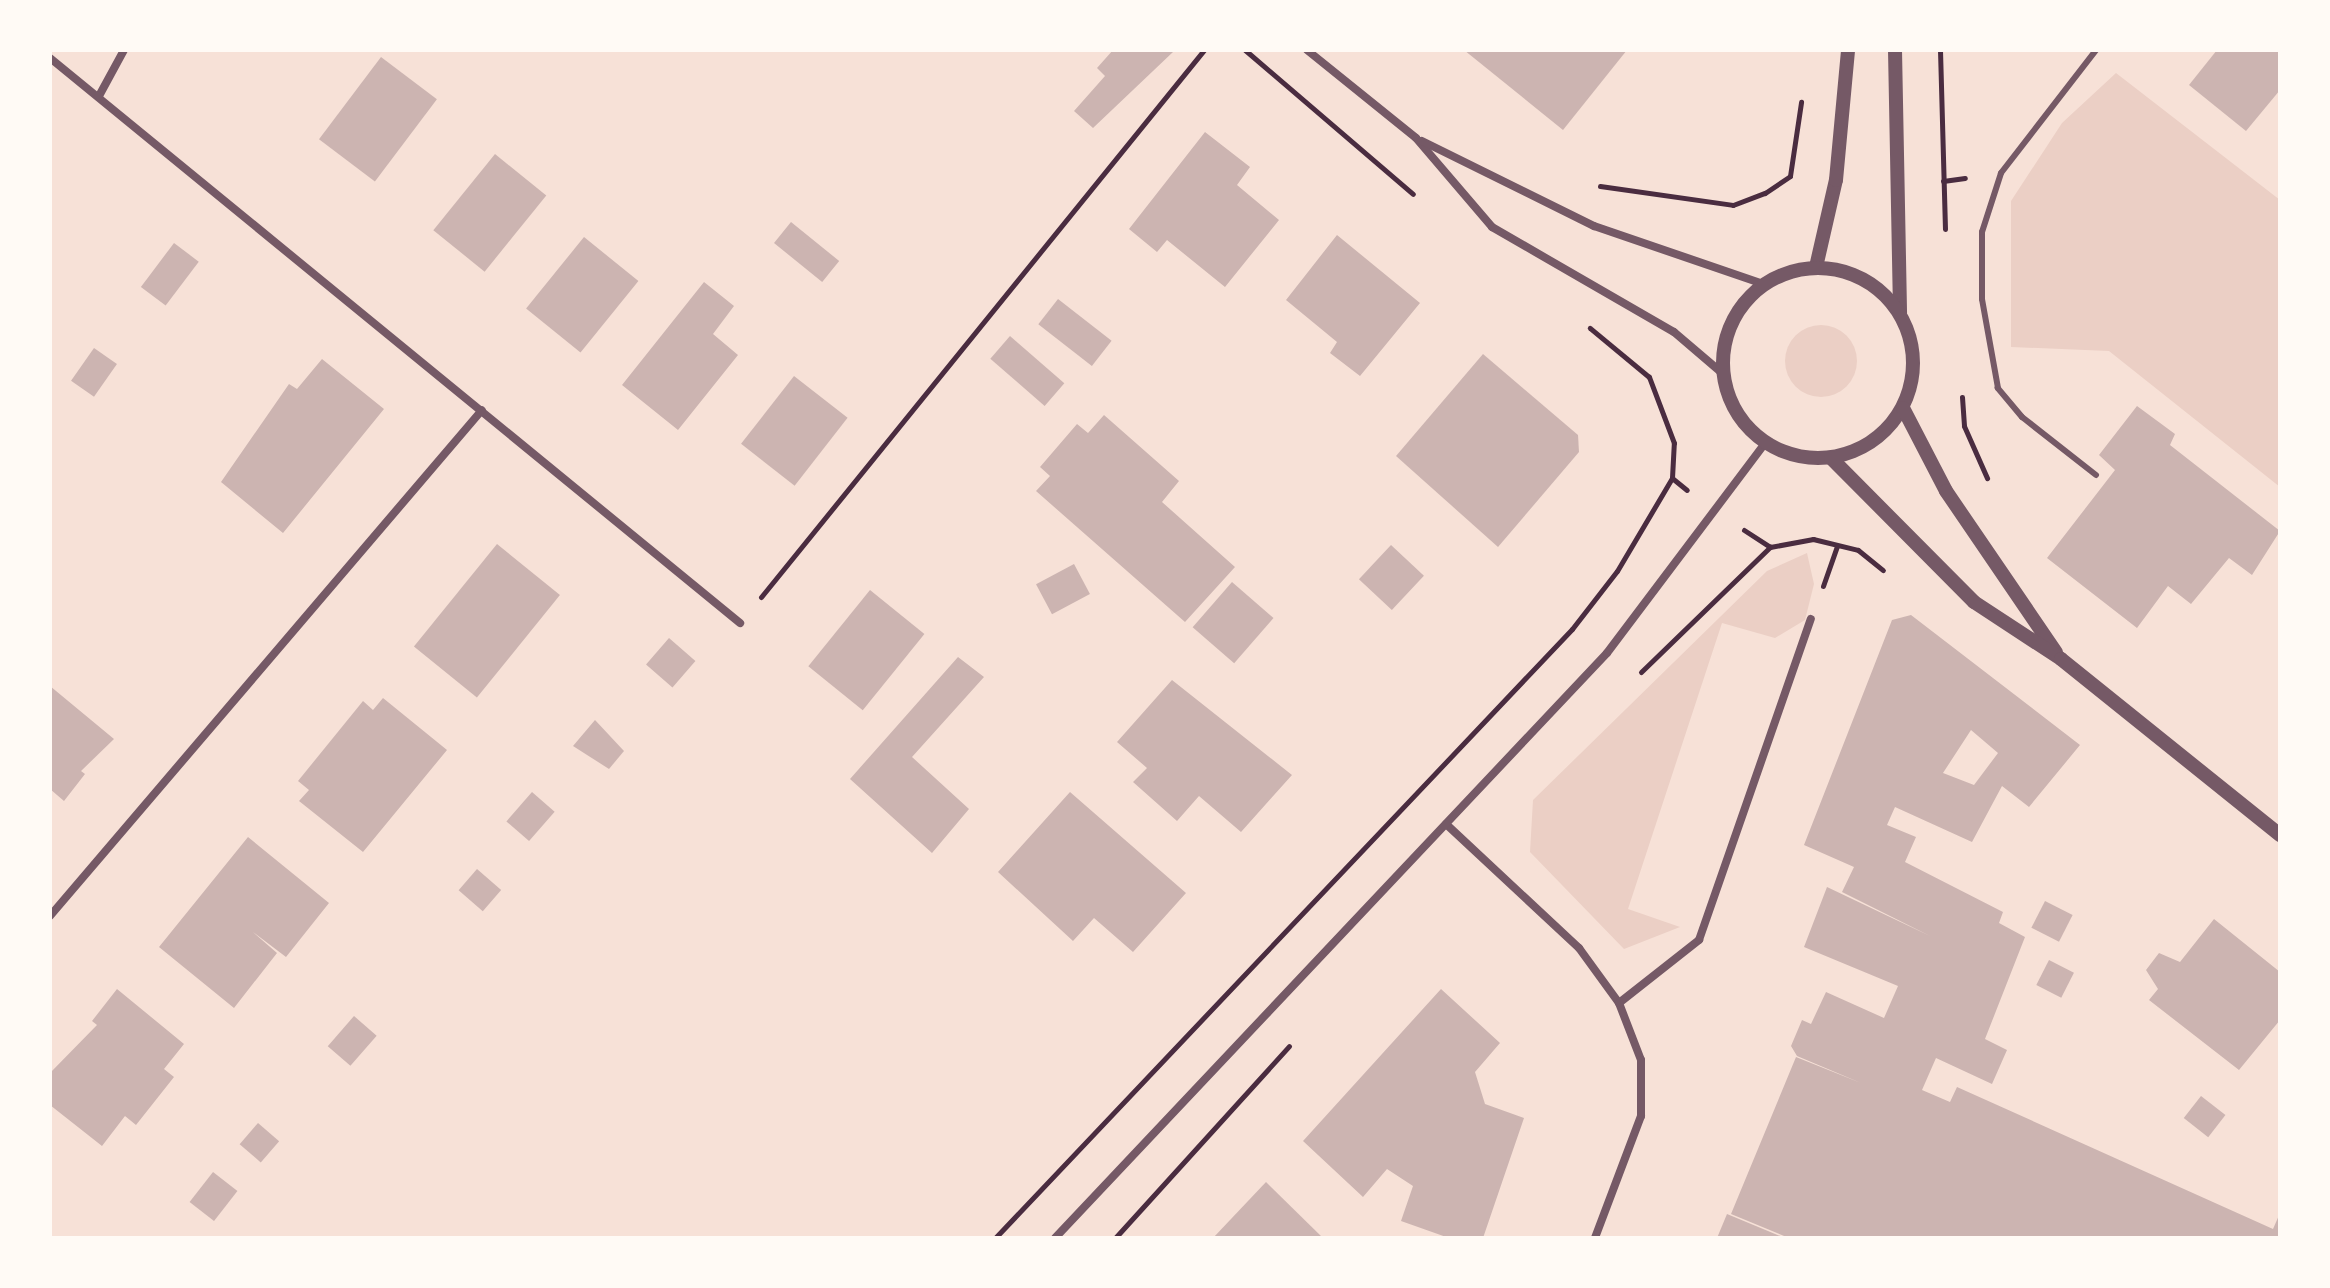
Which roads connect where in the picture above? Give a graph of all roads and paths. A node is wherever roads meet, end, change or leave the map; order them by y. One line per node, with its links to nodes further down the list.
1 (124, 50): 9 (street)
2 (1204, 50): 28 (path)
3 (1307, 50): 11 (street)
4 (1848, 50): 14 (street)
5 (1895, 50): 16 (street)
6 (1940, 50): 12 (path)
7 (2096, 50): 23 (lane)
8 (50, 58): 9 (street)
9 (99, 96): 20 (street)
10 (1801, 97): 13 (path)
11 (1416, 138): 15 (street); 18 (street)
12 (1943, 182)
13 (1674, 203)
14 (1816, 267): 15 (street); 16 (street)
15 (1763, 284): 18 (street)
16 (1900, 313): 19 (street)
17 (1609, 342): 34 (path)
18 (1722, 373): 21 (street)
19 (1903, 408): 22 (street); 29 (street)
20 (482, 410): 28 (street); 32 (street)
21 (1765, 443): 22 (street); 30 (street)
22 (1831, 458): 29 (street)
23 (2096, 475)
24 (1837, 546): 25 (path); 26 (path); 27 (path)
25 (1770, 547)
26 (1858, 550)
27 (1811, 619): 33 (street)
28 (740, 623)
29 (2061, 659): 31 (street)
30 (1446, 824): 33 (street); 35 (street)
31 (2280, 835)
32 (50, 916)
33 (1619, 1003): 36 (street)
34 (995, 1238)
35 (1055, 1238)
36 (1595, 1238)

